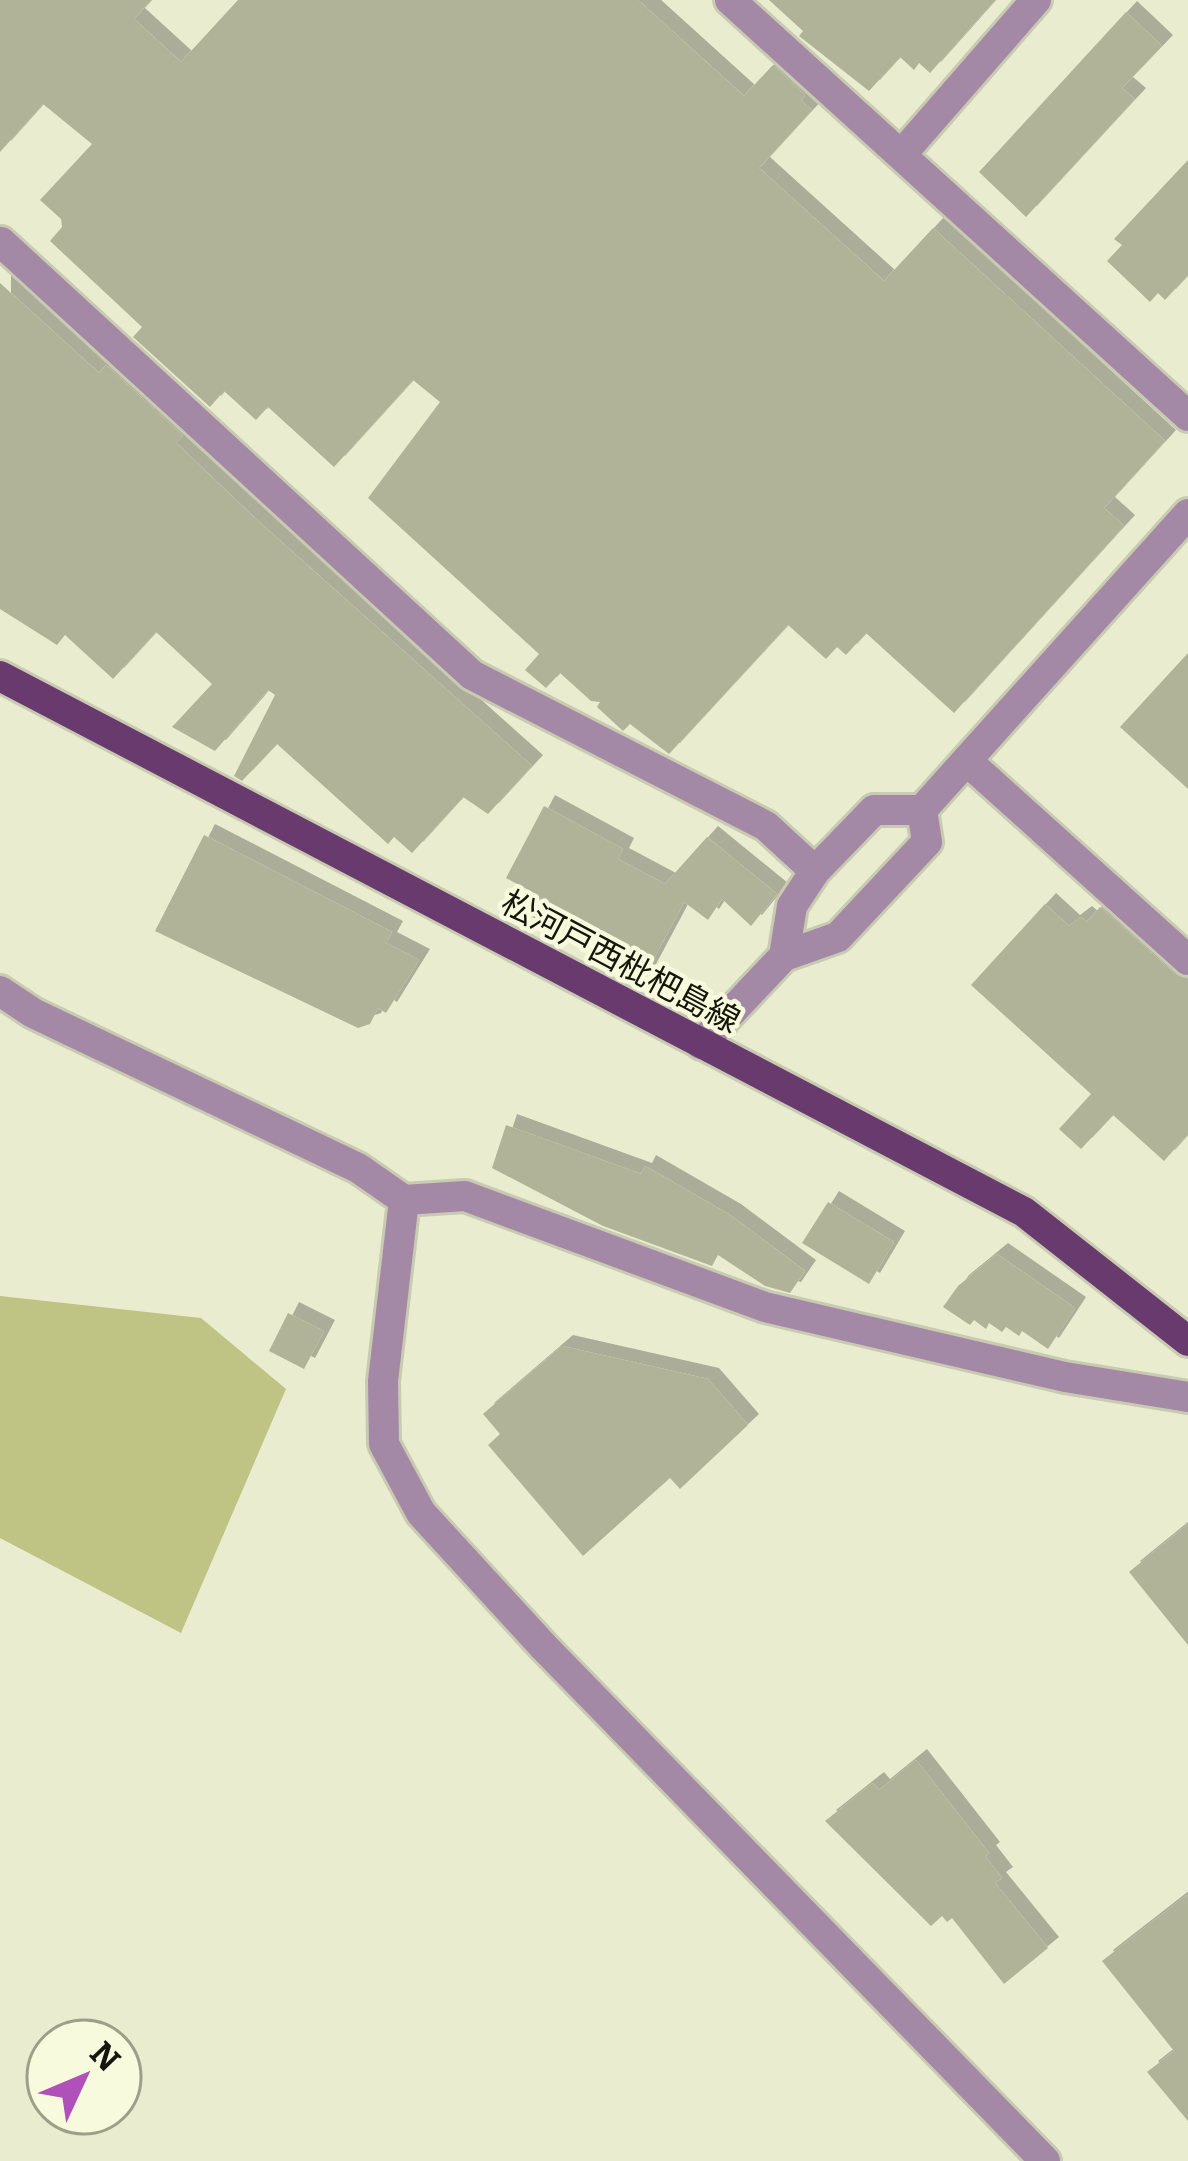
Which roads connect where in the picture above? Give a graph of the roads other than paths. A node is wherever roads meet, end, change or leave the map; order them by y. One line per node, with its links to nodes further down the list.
1 (730, 0): 3 (street)
2 (1036, 0): 3 (street)
3 (901, 155): 5 (street)
4 (2, 242): 10 (street)
5 (1188, 416)
6 (1188, 514): 8 (street)
7 (0, 676): 14 (main road, 松河戸西枇杷島線)
8 (967, 761): 9 (street); 12 (street)
9 (922, 810): 10 (street); 11 (street)
10 (815, 872): 11 (street)
11 (784, 956): 14 (street)
12 (1188, 960)
13 (0, 991): 15 (street)
14 (701, 1043): 16 (main road, 松河戸西枇杷島線)
15 (404, 1200): 17 (street); 18 (street)
16 (1188, 1341)
17 (1188, 1397)
18 (1046, 2161)

